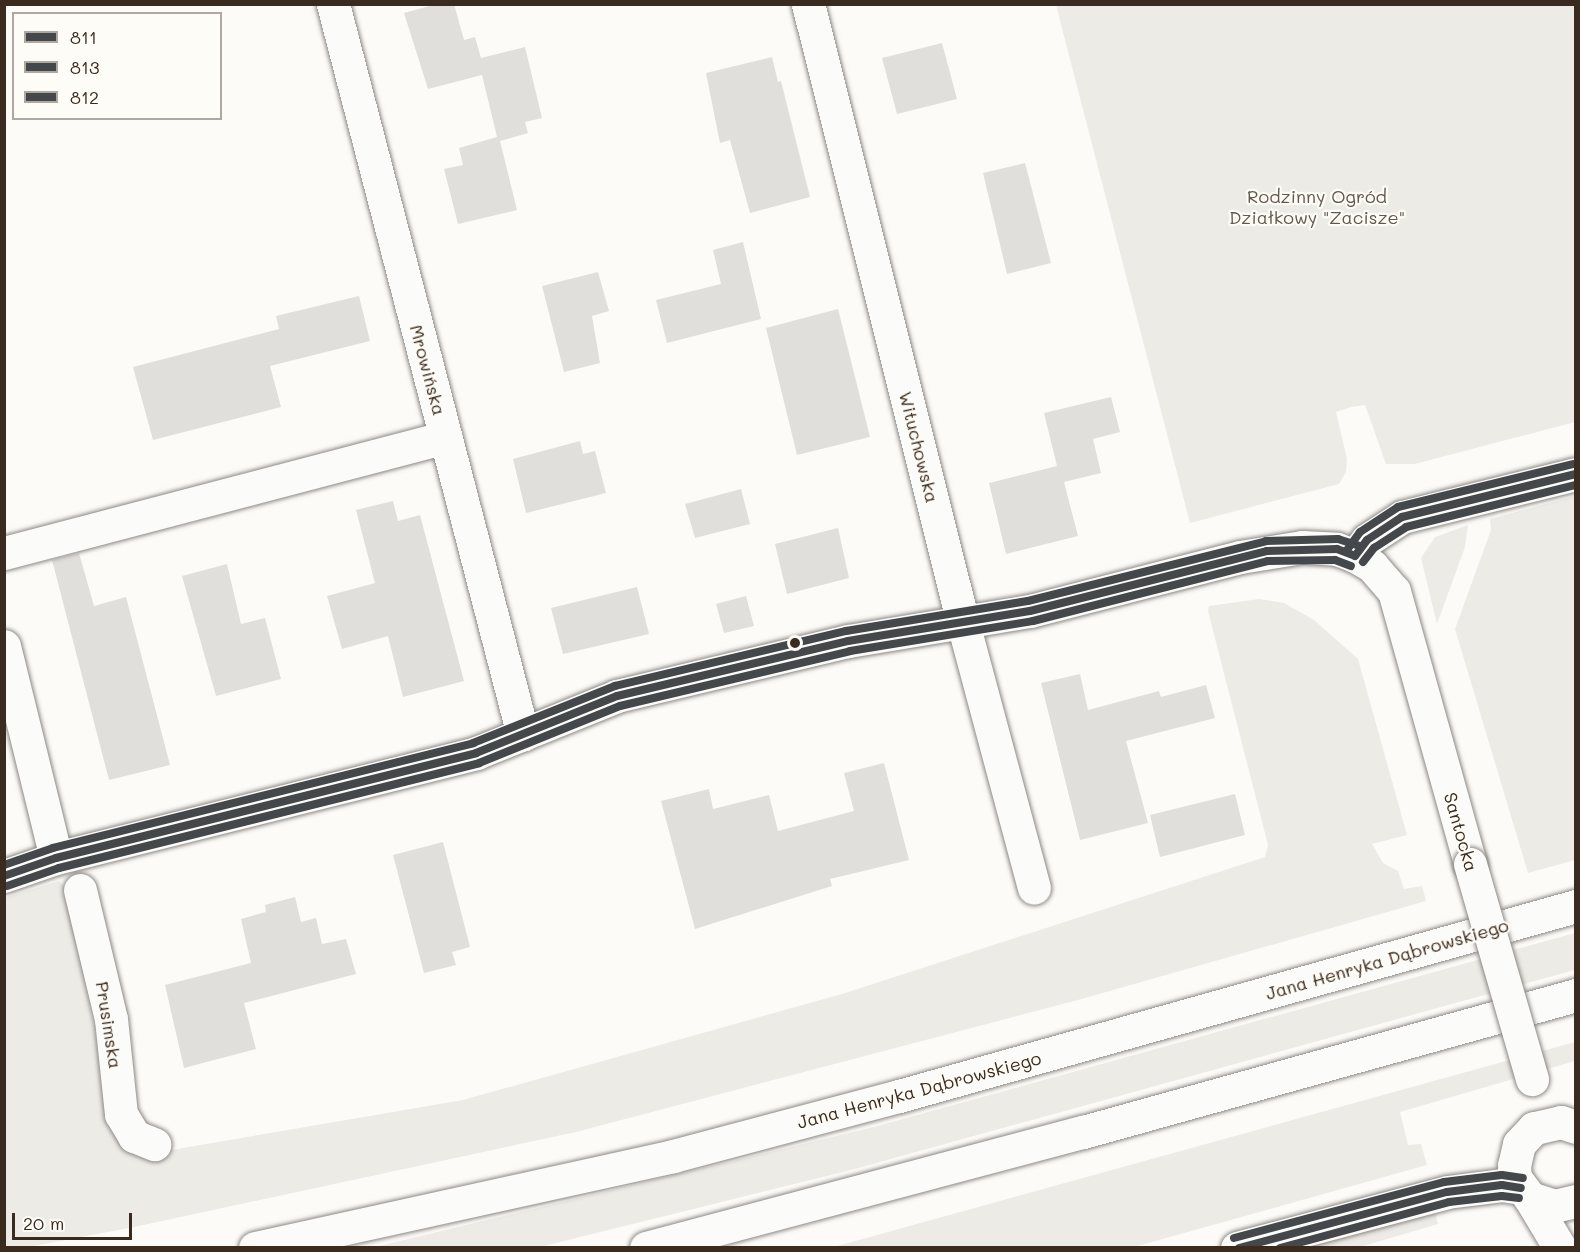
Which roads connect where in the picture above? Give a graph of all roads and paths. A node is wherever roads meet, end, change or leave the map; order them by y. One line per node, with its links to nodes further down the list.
1 (333, 4): 3 (street, Mrowińska)
2 (808, 4): 7 (street, Wituchowska)
3 (445, 437): 5 (street); 9 (street, Mrowińska)
4 (1575, 474): 6 (street)
5 (4, 553)
6 (1355, 556): 7 (street); 16 (street, Santocka, bridge)
7 (963, 623): 9 (street); 12 (street, Wituchowska)
8 (4, 646): 10 (street)
9 (523, 735): 10 (street)
10 (56, 858): 11 (street)
11 (4, 876)
12 (1034, 888)
13 (80, 890): 17 (street, Prusimska)
14 (1575, 906): 20 (street, Jana Henryka Dąbrowskiego)
15 (1575, 995): 21 (street)
16 (1560, 1125): 18 (street)
17 (154, 1144)
18 (1526, 1193): 19 (street); 22 (street); 23 (street)
19 (1575, 1201)
20 (255, 1248)
21 (646, 1248)
22 (1237, 1248)
23 (1560, 1248)

